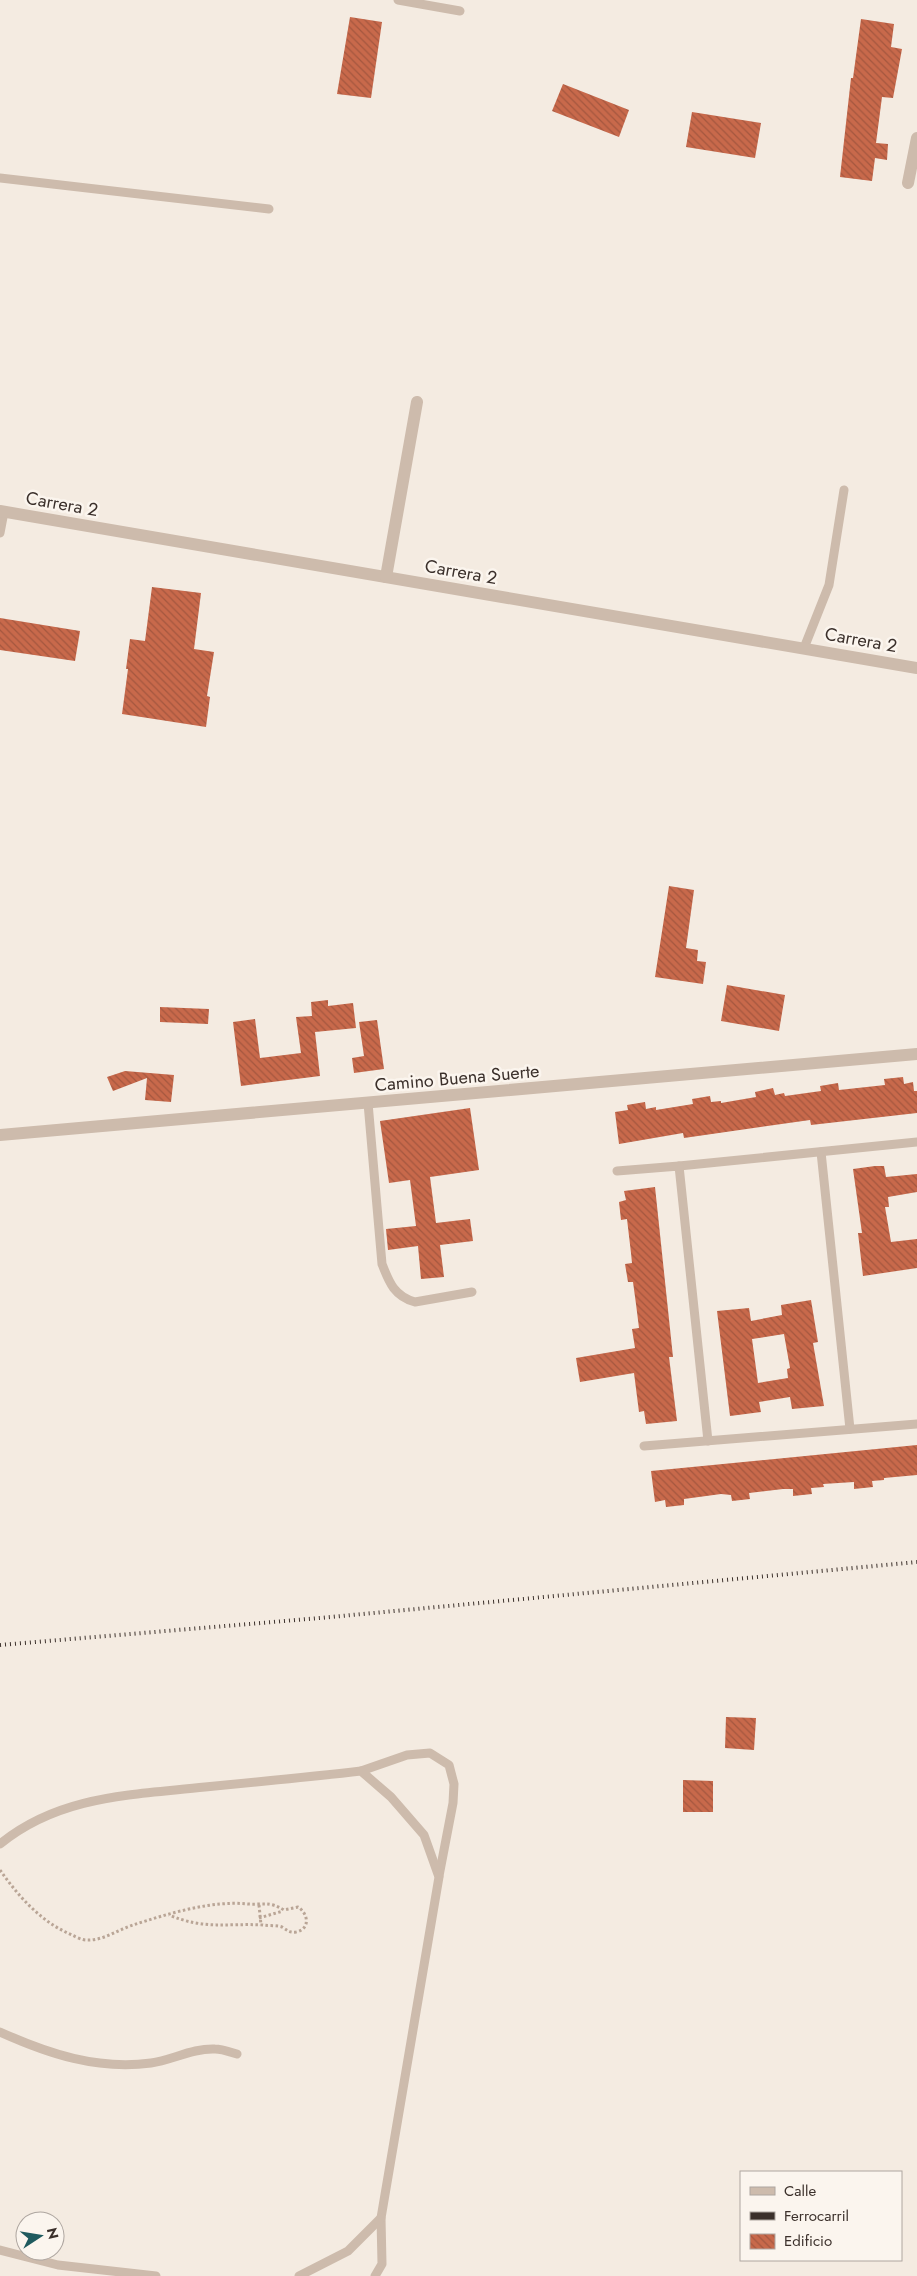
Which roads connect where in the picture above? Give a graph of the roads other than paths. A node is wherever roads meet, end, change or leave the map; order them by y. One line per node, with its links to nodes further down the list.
1 (398, 0): 2 (lane)
2 (460, 11)
3 (917, 138): 5 (street)
4 (0, 178): 6 (lane)
5 (908, 183)
6 (269, 209)
7 (417, 402): 11 (street)
8 (844, 490): 12 (lane)
9 (2, 511): 10 (lane); 11 (street, Carrera 2)
10 (0, 532)
11 (386, 577): 12 (street, Carrera 2)
12 (804, 648): 13 (street, Carrera 2)
13 (917, 668)
14 (917, 1054): 15 (street, Camino Buena Suerte)
15 (368, 1104): 16 (street, Camino Buena Suerte); 21 (lane)
16 (0, 1135)
17 (917, 1142): 18 (lane)
18 (821, 1152): 19 (lane); 23 (lane)
19 (679, 1166): 20 (lane); 24 (lane)
20 (617, 1171)
21 (472, 1292)
22 (917, 1424): 23 (lane)
23 (850, 1429): 24 (lane)
24 (708, 1441): 25 (lane)
25 (644, 1446)
26 (360, 1771): 27 (lane); 28 (lane); 28 (lane)
27 (0, 1844)
28 (439, 1877): 31 (lane)
29 (0, 2032): 30 (lane)
30 (237, 2054)
31 (381, 2218): 34 (lane); 35 (lane)
32 (0, 2250): 33 (lane)
33 (156, 2276)
34 (299, 2276)
35 (376, 2276)

